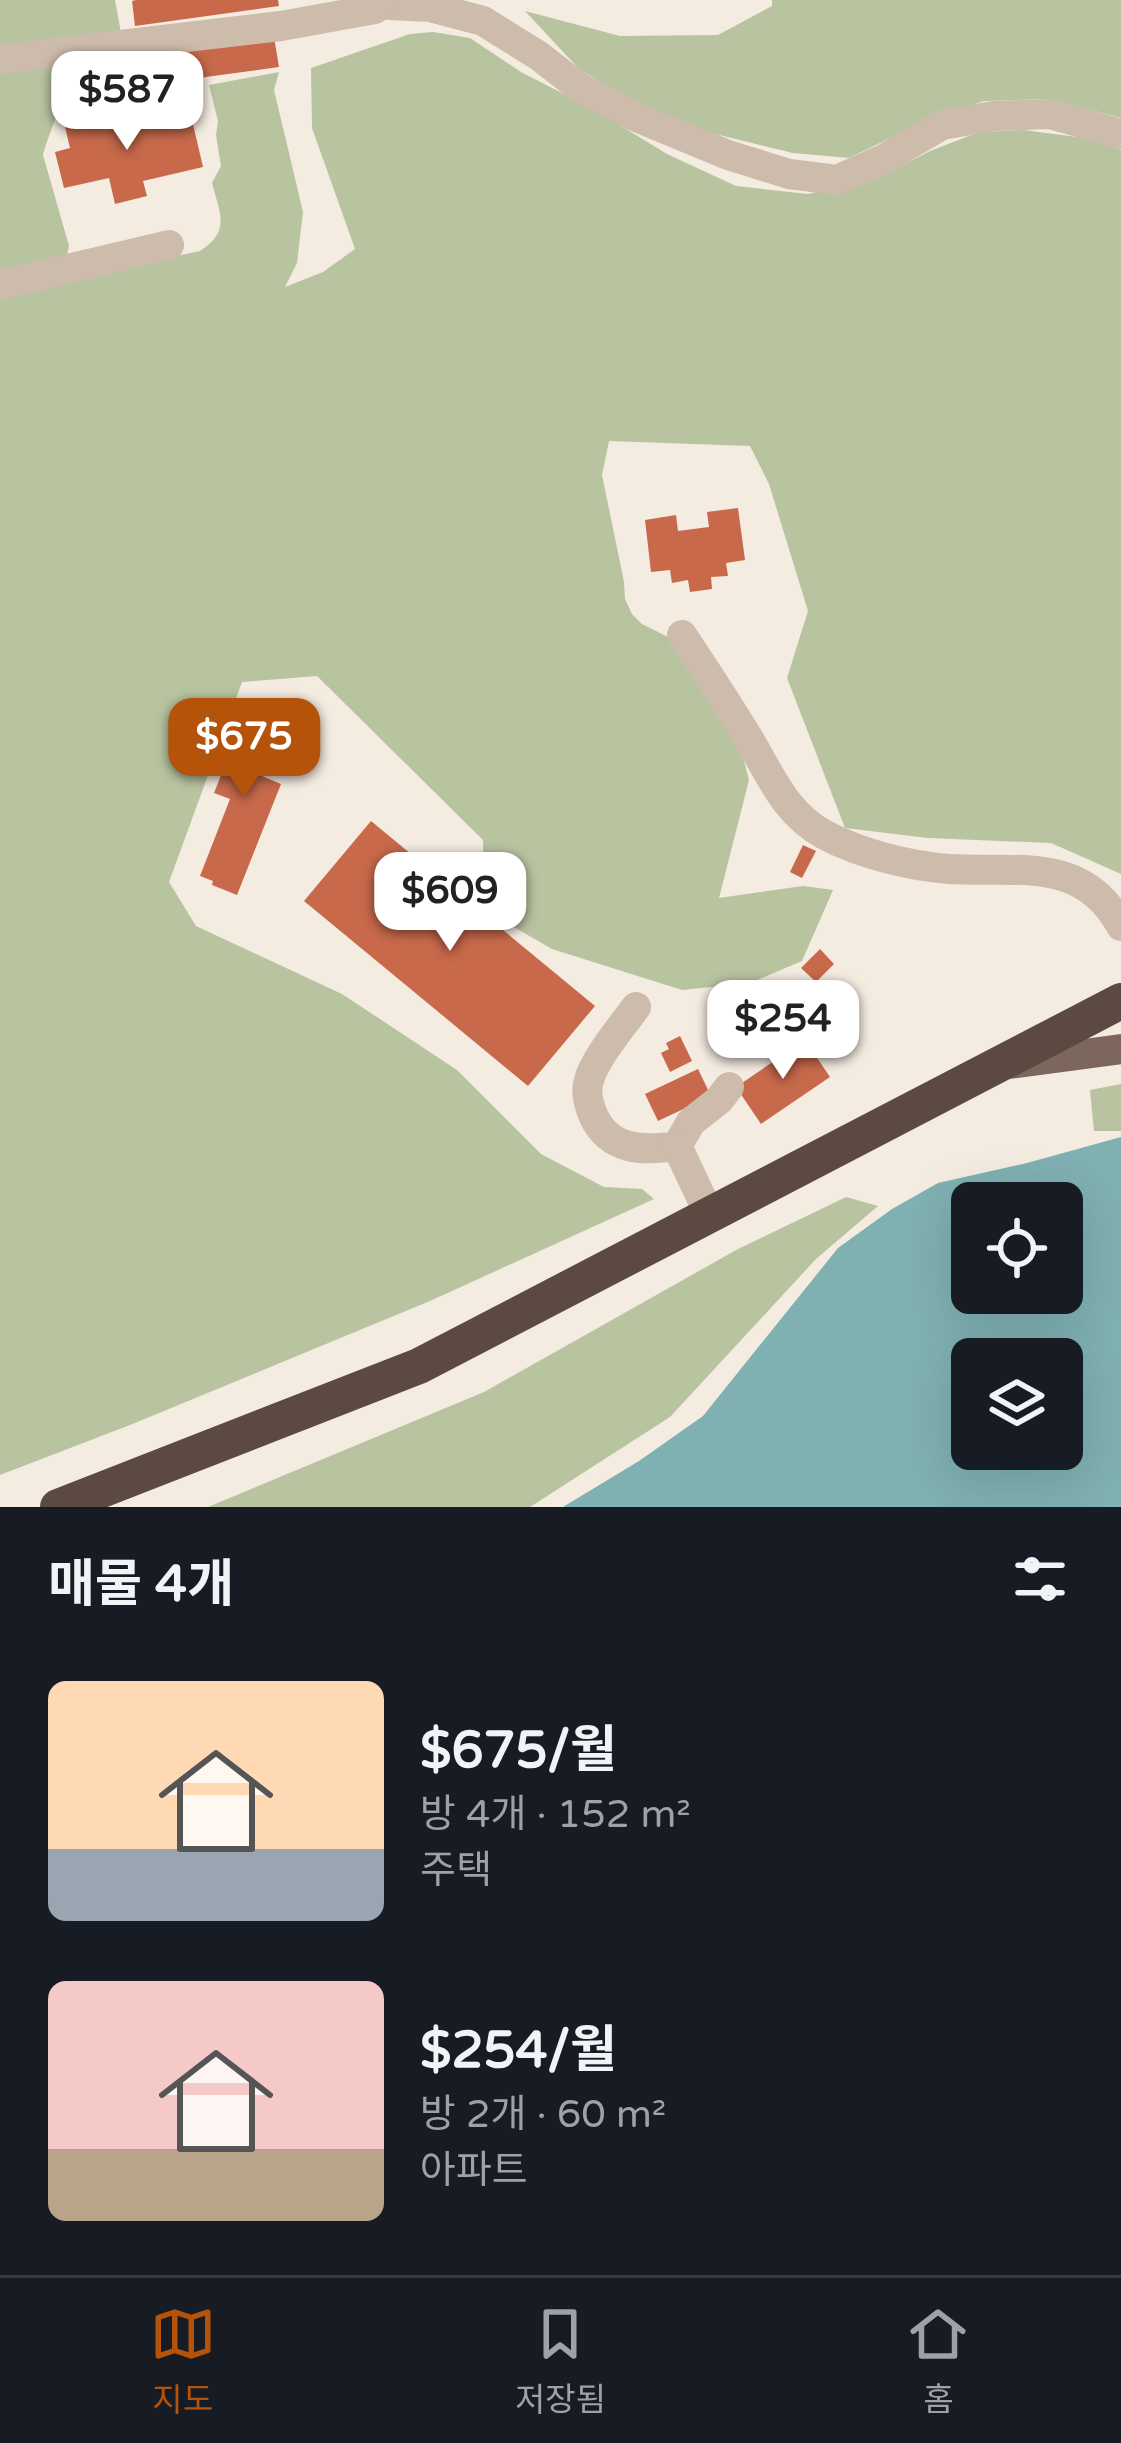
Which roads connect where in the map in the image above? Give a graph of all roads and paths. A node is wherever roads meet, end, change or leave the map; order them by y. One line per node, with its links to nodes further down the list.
1 (389, 4): 2 (street); 3 (street)
2 (0, 59)
3 (1121, 134)
4 (170, 245): 5 (street)
5 (0, 285)
6 (682, 635): 7 (street)
7 (1121, 926)
8 (1121, 1001): 11 (highway)
9 (636, 1006): 13 (street)
10 (1121, 1048): 11 (main road)
11 (1003, 1064): 14 (highway)
12 (729, 1087): 13 (street)
13 (676, 1146): 14 (street)
14 (710, 1216): 15 (highway)
15 (58, 1507)

